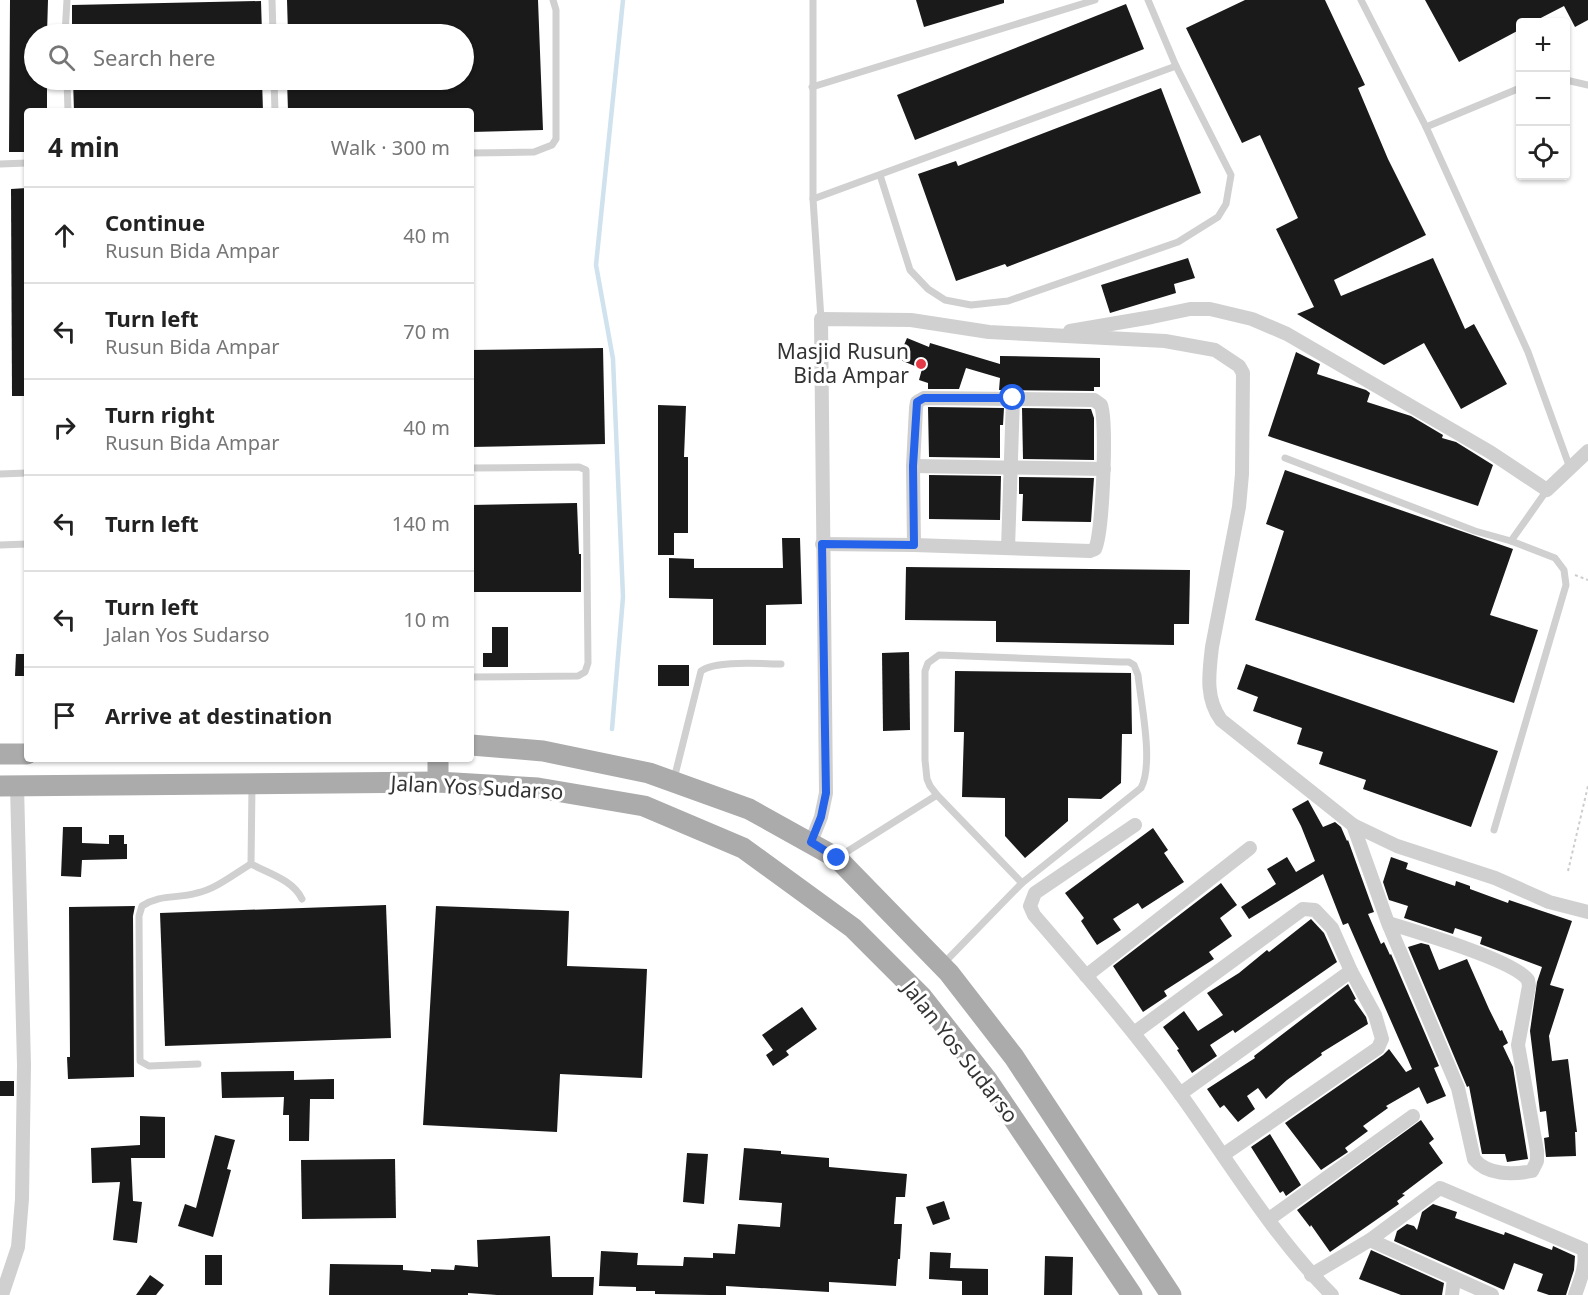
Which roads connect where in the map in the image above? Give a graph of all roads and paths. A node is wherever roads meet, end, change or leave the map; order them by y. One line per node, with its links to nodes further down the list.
1 (67, 0): 8 (lane)
2 (272, 0): 9 (lane)
3 (554, 0): 20 (lane)
4 (813, 0): 13 (lane)
5 (1095, 0): 13 (lane)
6 (1148, 0): 10 (lane)
7 (1361, 0): 19 (lane)
8 (66, 24)
9 (273, 24)
10 (1176, 66): 23 (lane); 23 (lane)
11 (1570, 81): 12 (lane)
12 (1588, 86)
13 (812, 87): 24 (lane)
14 (67, 90): 17 (lane)
15 (274, 90): 18 (lane)
16 (1516, 90): 19 (lane)
17 (68, 108)
18 (275, 108)
19 (1426, 127): 33 (lane)
20 (474, 153)
21 (24, 163): 22 (lane)
22 (0, 164)
23 (880, 175): 24 (lane)
24 (813, 199): 25 (lane)
25 (821, 319): 26 (street); 40 (street)
26 (1041, 335): 37 (street); 58 (street)
27 (1013, 398): 30 (street); 31 (street); 34 (street)
28 (1588, 451): 33 (street)
29 (1285, 458): 38 (lane)
30 (913, 466): 31 (street); 42 (street)
31 (1011, 467): 34 (street); 43 (street)
32 (474, 468): 45 (lane)
33 (1570, 468): 37 (street)
34 (1104, 469): 43 (street)
35 (24, 473): 36 (lane)
36 (0, 474)
37 (1546, 490): 38 (lane)
38 (1511, 541): 59 (lane)
39 (24, 544): 41 (lane)
40 (822, 544): 42 (street); 60 (street)
41 (0, 545)
42 (914, 545): 43 (street)
43 (1008, 548)
44 (781, 664): 51 (lane)
45 (474, 677)
46 (474, 745): 51 (main road, Jalan Yos Sudarso)
47 (0, 754): 48 (main road)
48 (24, 754)
49 (438, 762): 50 (main road)
50 (438, 782): 52 (main road, Jalan Yos Sudarso); 56 (main road, Jalan Yos Sudarso)
51 (673, 782): 56 (main road); 60 (main road, Jalan Yos Sudarso)
52 (252, 783): 53 (main road, Jalan Yos Sudarso); 63 (lane)
53 (8, 786): 81 (street)
54 (1588, 786): 64 (path)
55 (937, 795): 62 (lane); 65 (lane); 65 (lane)
56 (664, 815): 82 (main road, Jalan Yos Sudarso)
57 (1135, 825): 71 (street)
58 (1353, 825): 67 (street); 68 (street)
59 (1494, 830)
60 (811, 842): 62 (main road, Jalan Yos Sudarso)
61 (1250, 849): 71 (street)
62 (837, 858): 69 (main road, Jalan Yos Sudarso)
63 (251, 864): 66 (lane); 73 (lane)
64 (1568, 871)
65 (1022, 883): 69 (lane)
66 (302, 899)
67 (1588, 912)
68 (1388, 923): 68 (street)
69 (941, 966): 83 (main road, Jalan Yos Sudarso)
70 (1352, 971): 72 (street); 74 (street); 76 (street)
71 (1086, 976): 72 (street)
72 (1134, 1033): 74 (street)
73 (198, 1064)
74 (1180, 1094): 76 (street)
75 (1413, 1116): 77 (street)
76 (1223, 1155): 77 (street)
77 (1269, 1219): 79 (street)
78 (1370, 1240): 79 (street); 80 (street); 87 (street)
79 (1311, 1275): 84 (street)
80 (1454, 1278): 85 (street); 86 (street)
81 (2, 1295)
82 (1132, 1295)
83 (1171, 1295)
84 (1332, 1295)
85 (1452, 1295)
86 (1492, 1295)
87 (1575, 1295)

